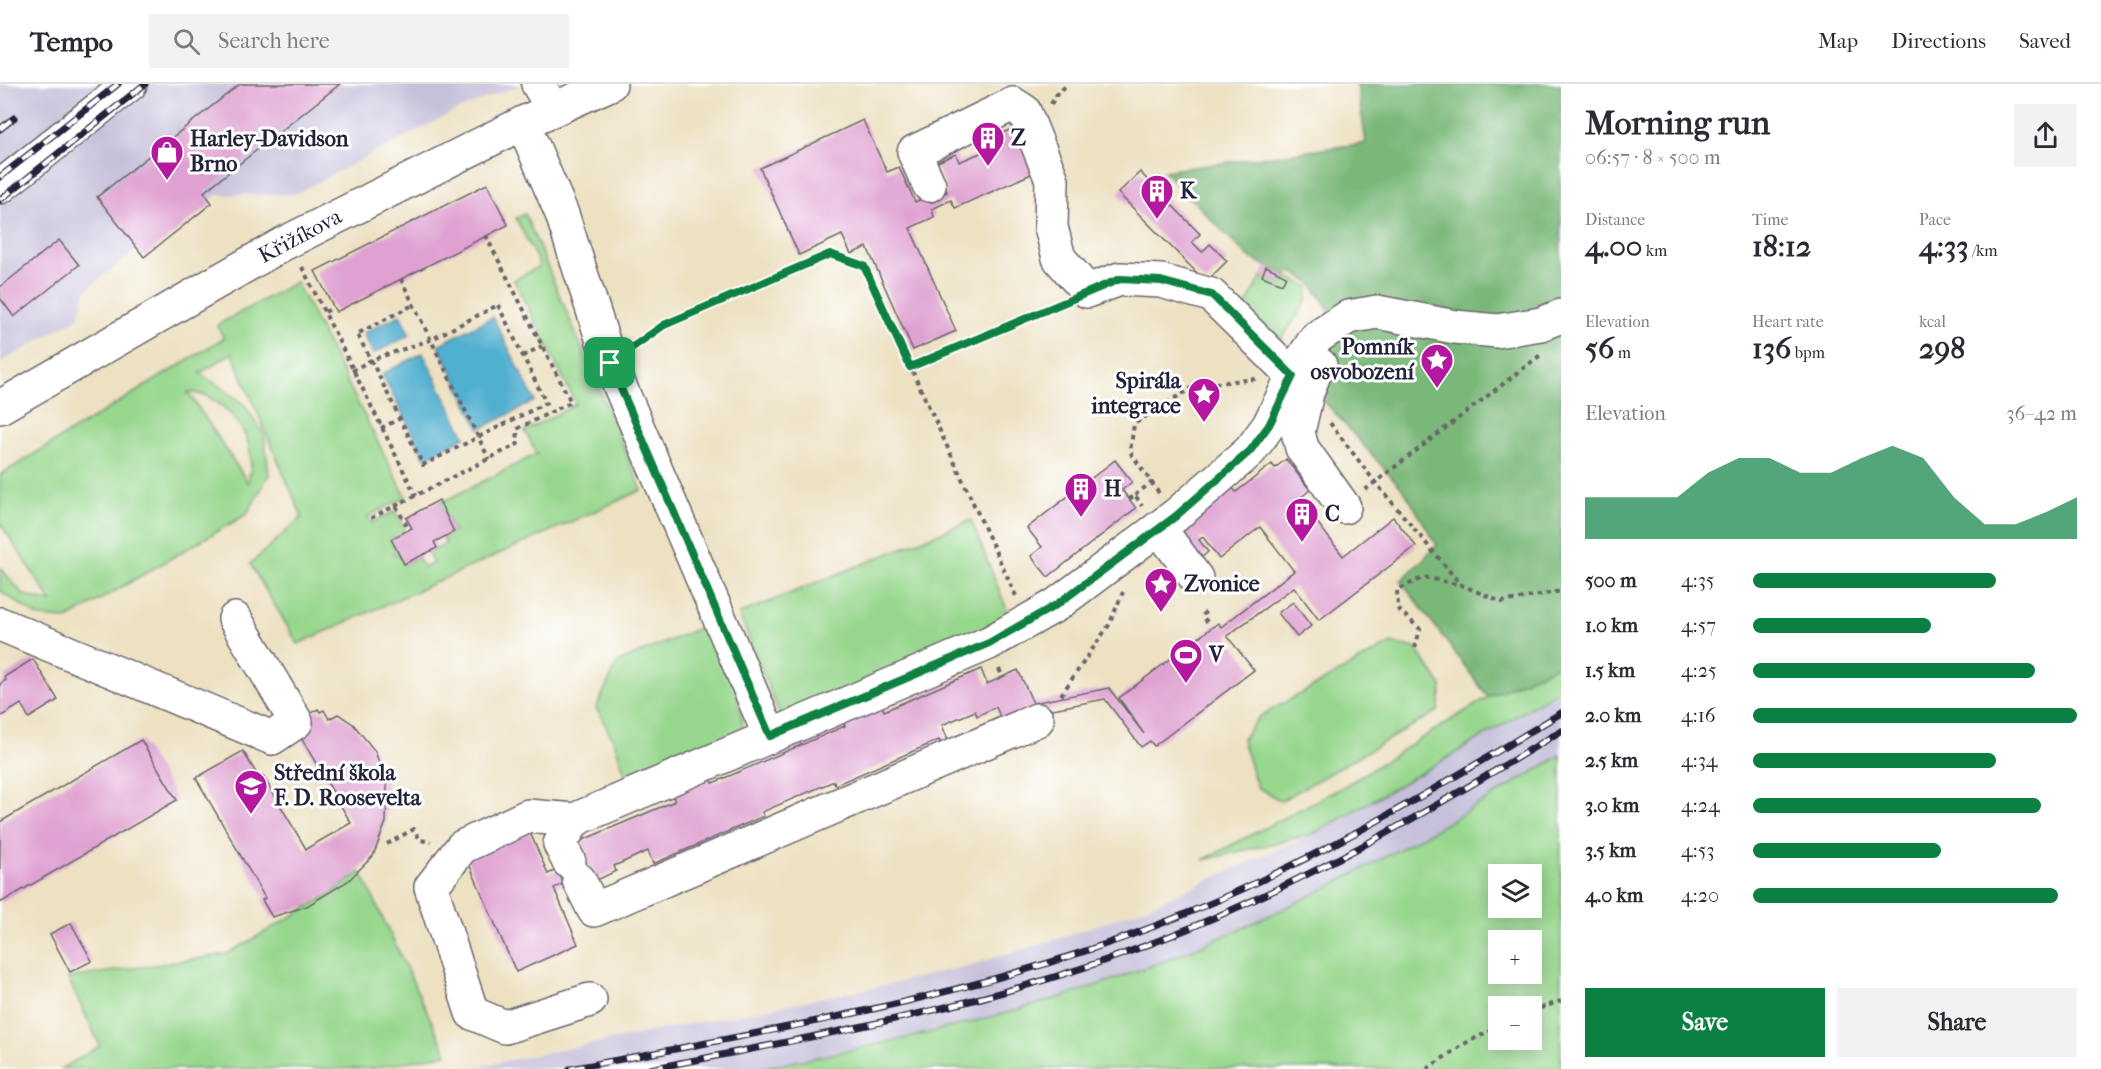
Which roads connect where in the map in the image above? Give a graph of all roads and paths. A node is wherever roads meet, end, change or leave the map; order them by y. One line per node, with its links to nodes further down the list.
1 (130, 84): 6 (street)
2 (610, 84): 3 (street, Křižíkova)
3 (546, 97): 4 (street, Křižíkova)
4 (523, 123): 20 (street); 24 (street, Křižíkova)
5 (929, 185): 10 (street)
6 (0, 187)
7 (486, 236): 16 (path)
8 (302, 267): 13 (path)
9 (401, 279): 11 (path)
10 (1087, 291): 21 (path); 23 (street)
11 (413, 305): 15 (path); 19 (path)
12 (333, 308): 13 (path)
13 (325, 312): 22 (path)
14 (1561, 316): 23 (street)
15 (430, 340): 18 (path); 19 (path); 27 (path)
16 (542, 346): 18 (path); 28 (path)
17 (1552, 347): 30 (path)
18 (523, 356): 27 (path)
19 (370, 360): 22 (path); 25 (path)
20 (610, 363): 21 (path); 50 (street)
21 (910, 367): 44 (path)
22 (352, 371): 26 (path)
23 (1300, 385): 29 (path); 30 (path); 34 (street); 36 (street)
24 (0, 407)
25 (399, 419): 26 (path); 27 (path)
26 (381, 428): 32 (path)
27 (478, 438): 28 (path)
28 (489, 459): 32 (path)
29 (1152, 482): 31 (path); 36 (path)
30 (1375, 482): 34 (path); 39 (path)
31 (1135, 495)
32 (416, 496): 33 (path)
33 (396, 506): 35 (path); 37 (path)
34 (1344, 507)
35 (371, 518)
36 (1167, 522): 38 (street); 44 (street)
37 (409, 530)
38 (1196, 578)
39 (1461, 585): 41 (path); 47 (path)
40 (1126, 586): 48 (path)
41 (1561, 591)
42 (1208, 609): 45 (path)
43 (235, 619): 46 (street)
44 (1028, 621): 50 (street)
45 (1207, 622)
46 (0, 624)
47 (1414, 648)
48 (1060, 695)
49 (1037, 720): 51 (street)
50 (770, 736): 51 (street)
51 (574, 820): 53 (street)
52 (387, 844): 53 (path)
53 (462, 847): 54 (street)
54 (590, 1000)
55 (1561, 1001): 56 (path)
56 (1542, 1008)
57 (1488, 1032): 58 (path)
58 (1427, 1069)

